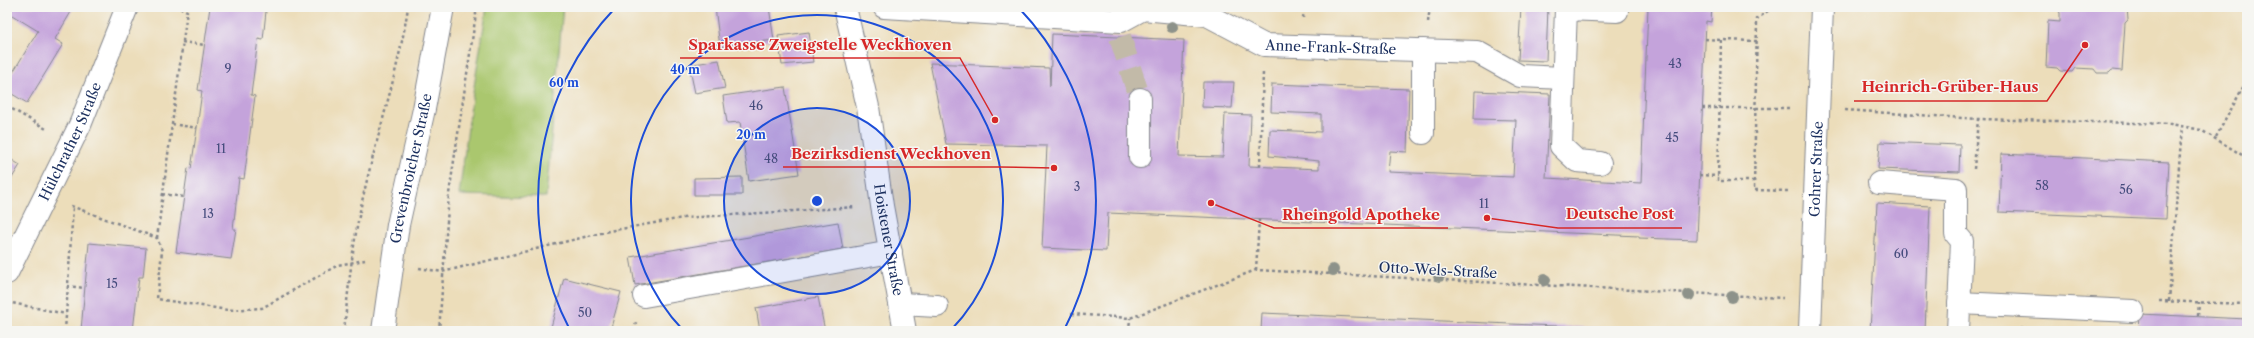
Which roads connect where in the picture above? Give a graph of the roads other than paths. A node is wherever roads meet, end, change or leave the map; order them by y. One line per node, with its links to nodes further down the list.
1 (127, 7): 16 (street, Hülchrather Straße)
2 (443, 7): 22 (street, Grevenbroicher Straße)
3 (845, 7): 15 (street, Hoistener Straße)
4 (884, 7): 6 (street, Anne-Frank-Straße)
5 (1822, 7): 24 (street, Gohrer Straße)
6 (1005, 11): 8 (street, Anne-Frank-Straße)
7 (1617, 11): 9 (street)
8 (1423, 50): 9 (street, Anne-Frank-Straße); 11 (street)
9 (1563, 78): 13 (street)
10 (1140, 98): 12 (street)
11 (1423, 133)
12 (1140, 157)
13 (1600, 163)
14 (1879, 183): 19 (street)
15 (891, 252): 17 (street); 18 (street, Hoistener Straße)
16 (7, 273)
17 (644, 296)
18 (901, 304): 20 (street); 23 (street, Hoistener Straße)
19 (1959, 304): 21 (street); 25 (street)
20 (937, 306)
21 (2133, 311)
22 (383, 331)
23 (905, 331)
24 (1810, 331)
25 (1958, 331)

